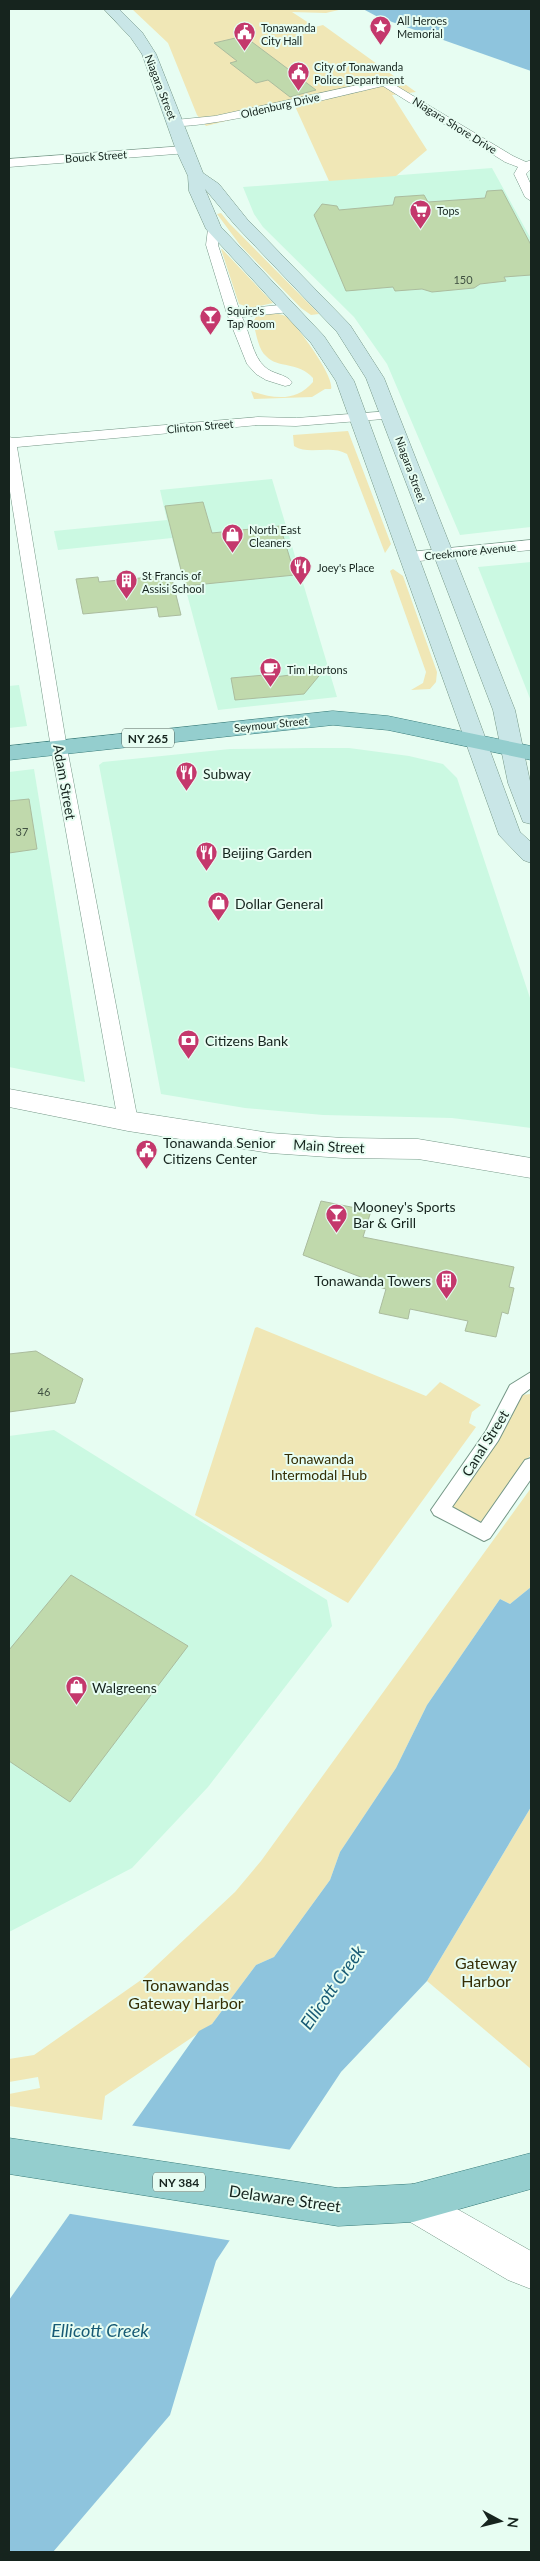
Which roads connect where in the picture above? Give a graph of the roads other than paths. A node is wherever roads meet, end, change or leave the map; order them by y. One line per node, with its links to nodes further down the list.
1 (111, 9): 3 (main road, Niagara Street)
2 (385, 82): 3 (street, Oldenburg Drive); 6 (street, Niagara Shore Drive)
3 (175, 124): 4 (main road, Niagara Street)
4 (184, 150): 5 (street, Bouck Street); 7 (main road, Niagara Street)
5 (9, 163)
6 (529, 165): 8 (street, Niagara Shore Drive)
7 (196, 176): 9 (main road, Niagara Street); 13 (main road, Niagara Street)
8 (531, 198)
9 (214, 229): 10 (main road, Niagara Street); 11 (street, Niagara Street)
10 (290, 308): 11 (street); 14 (main road, Niagara Street)
11 (234, 314): 12 (street, Niagara Street)
12 (285, 382)
13 (388, 408): 14 (street, Clinton Street); 18 (main road, Niagara Street)
14 (354, 411): 15 (street, Clinton Street); 16 (street, Clinton Street); 19 (main road, Niagara Street)
15 (9, 432)
16 (9, 442): 21 (street, Adam Street)
17 (531, 545): 18 (street, Creekmore Avenue)
18 (442, 554): 19 (street, Creekmore Avenue); 22 (main road, Niagara Street)
19 (409, 557): 20 (main road, Niagara Street)
20 (474, 740): 21 (main road, Seymour Street / NY 265); 22 (main road, Seymour Street / NY 265); 25 (main road, Niagara Street)
21 (59, 748): 23 (main road, Seymour Street / NY 265); 27 (street, Adam Street)
22 (522, 751): 24 (main road, Niagara Street)
23 (9, 753)
24 (531, 817)
25 (531, 853)
26 (9, 1098): 27 (street, Main Street)
27 (128, 1121): 28 (street, Main Street)
28 (531, 1168)
29 (531, 1379): 30 (street, Canal Street)
30 (531, 1465)
31 (9, 2156): 33 (main road, Delaware Street / NY 384)
32 (531, 2172): 33 (main road, NY 384)
33 (414, 2203): 34 (street)
34 (531, 2270)

